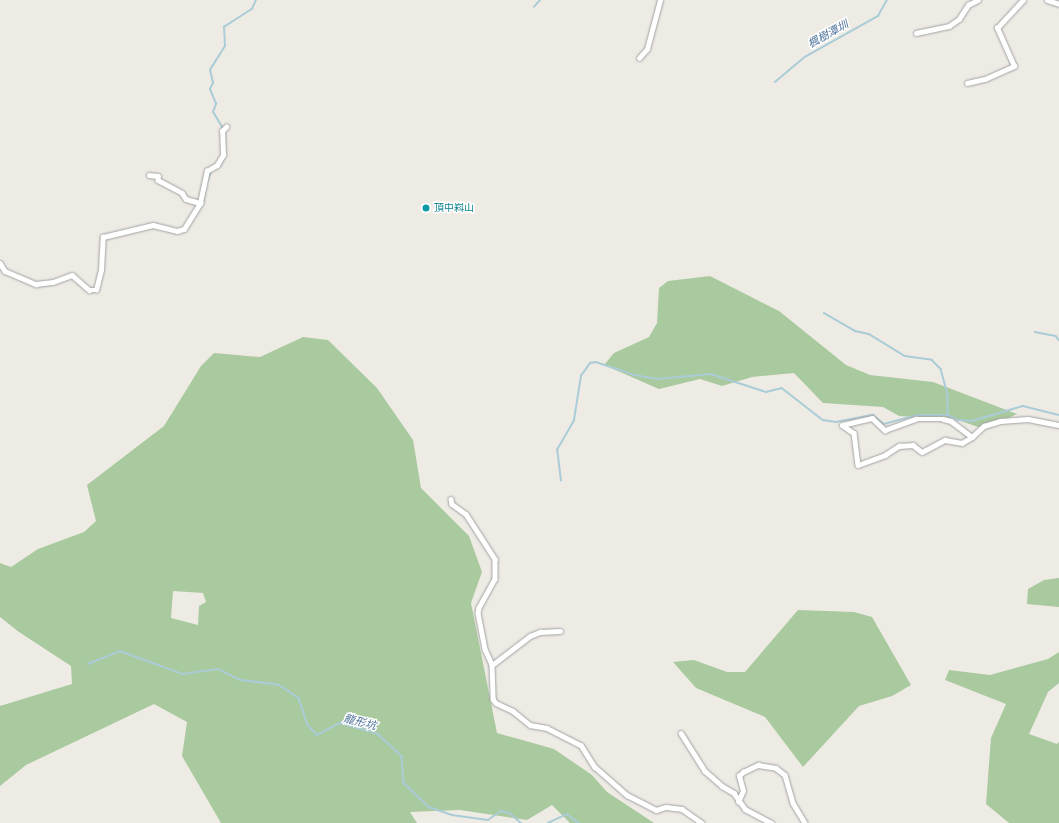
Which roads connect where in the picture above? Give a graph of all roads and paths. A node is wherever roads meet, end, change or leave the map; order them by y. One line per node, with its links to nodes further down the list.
1 (660, 0): 7 (street)
2 (978, 0): 6 (street)
3 (1023, 0): 8 (street)
4 (1047, 0): 5 (street)
5 (1059, 4)
6 (916, 33)
7 (639, 58)
8 (967, 83)
9 (226, 126): 11 (street)
10 (149, 175): 11 (street)
11 (200, 202): 12 (street)
12 (0, 263)
13 (1059, 425): 14 (street)
14 (972, 437): 14 (street)
15 (452, 499): 17 (street)
16 (560, 631): 17 (street)
17 (492, 665): 20 (street)
18 (681, 733): 19 (street)
19 (738, 802): 21 (street); 22 (street)
20 (702, 823)
21 (771, 823)
22 (805, 823)

